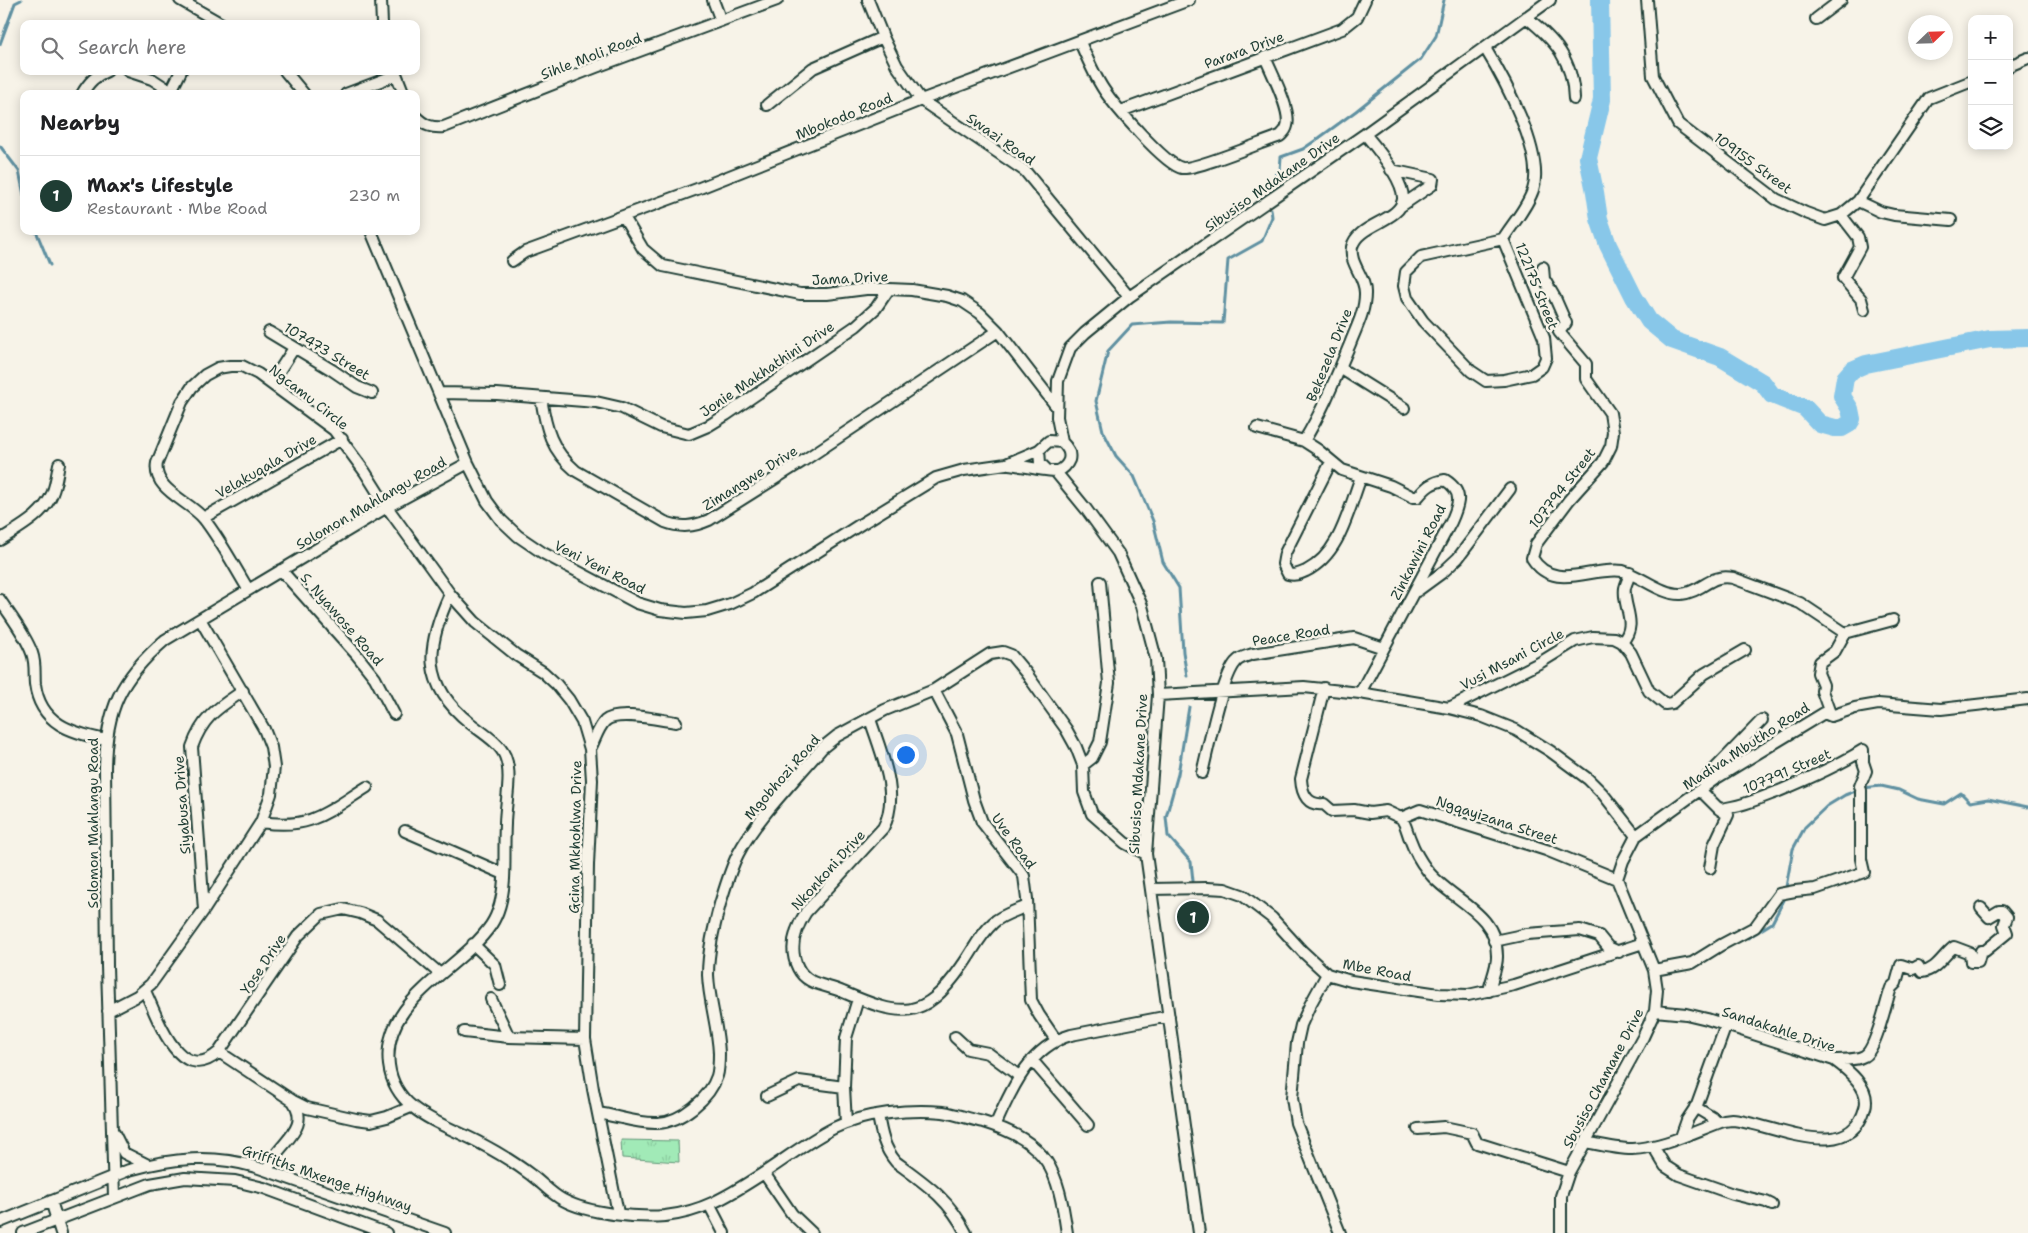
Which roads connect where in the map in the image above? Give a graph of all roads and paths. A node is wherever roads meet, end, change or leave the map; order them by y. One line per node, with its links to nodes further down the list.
1 (180, 0): 14 (street)
2 (381, 0): 15 (street)
3 (713, 0): 16 (street)
4 (777, 0): 16 (street, Sihle Moli Road)
5 (868, 0): 17 (street, Swazi Road)
6 (1189, 0): 18 (street, Mbokodo Road)
7 (1365, 0): 20 (street, Parara Drive)
8 (1550, 0): 11 (street, Sibusiso Mdakane Drive)
9 (1647, 0): 45 (street, 109155 Street)
10 (1841, 0): 13 (street)
11 (1534, 5): 12 (street, Sibusiso Mdakane Drive)
12 (1526, 17): 19 (street, Sibusiso Mdakane Drive); 36 (street)
13 (1816, 19)
14 (206, 20)
15 (382, 20)
16 (721, 21): 40 (street, Sihle Moli Road)
17 (883, 37): 37 (street, Swazi Road); 38 (street)
18 (1080, 42): 37 (street, Mbokodo Road); 39 (street)
19 (1485, 48): 41 (street, Sibusiso Mdakane Drive); 49 (street, 122175 Street)
20 (1265, 57): 39 (street, Parara Drive); 39 (street)
21 (2028, 58): 22 (street)
22 (2013, 64)
23 (98, 75): 30 (street)
24 (140, 75): 31 (street)
25 (179, 75): 32 (street)
26 (288, 75): 33 (street)
27 (391, 75): 34 (street)
28 (397, 75): 35 (street)
29 (1968, 82): 43 (street)
30 (84, 90)
31 (170, 90)
32 (174, 90)
33 (301, 90)
34 (356, 90)
35 (402, 90)
36 (1574, 99)
37 (921, 100): 46 (street, Mbokodo Road); 53 (street, Swazi Road)
38 (767, 105)
39 (1121, 111)
40 (420, 121)
41 (1365, 134): 42 (street); 53 (street, Sibusiso Mdakane Drive)
42 (1391, 170): 44 (street); 44 (street)
43 (1858, 201): 45 (street); 47 (street)
44 (1401, 206): 58 (street, Bekezela Drive)
45 (1841, 215): 54 (street)
46 (624, 217): 50 (street, Mbokodo Road); 52 (street, Jama Drive)
47 (1951, 220)
48 (373, 235): 61 (street, Veni Yeni Road)
49 (1503, 239): 49 (street, 122175 Street)
50 (512, 261)
51 (1543, 267): 85 (street, 107794 Street)
52 (890, 289): 55 (street, Jama Drive); 62 (street, Jonie Makhathini Drive)
53 (1129, 297): 63 (street, Sibusiso Mdakane Drive)
54 (1864, 310)
55 (998, 331): 62 (street, Zimangwe Drive); 63 (street, Jama Drive)
56 (269, 332): 57 (street, 107473 Street)
57 (294, 348): 59 (street); 60 (street, 107473 Street)
58 (1340, 368): 64 (street); 69 (street, Bekezela Drive)
59 (272, 382): 67 (street, Ngcamu Circle); 82 (street, Ngcamu Circle)
60 (372, 392)
61 (439, 393): 62 (street, Jonie Makhathini Drive); 73 (street, Veni Yeni Road)
62 (541, 398)
63 (1056, 406): 65 (street, Sibusiso Mdakane Drive)
64 (1404, 408)
65 (1057, 417): 68 (street, Sibusiso Mdakane Drive); 70 (street, Sibusiso Mdakane Drive)
66 (1258, 428): 69 (street, Zinkawini Road)
67 (342, 438): 80 (street, Ngcamu Circle); 82 (street, Velakuqala Drive)
68 (1049, 441): 70 (street); 71 (street, Veni Yeni Road)
69 (1304, 441): 72 (street, Zinkawini Road)
70 (1062, 442): 76 (street)
71 (1039, 450): 75 (street, Veni Yeni Road); 77 (street)
72 (1331, 462): 78 (street, Zinkawini Road); 78 (street)
73 (468, 463): 75 (street, Veni Yeni Road); 80 (street, Solomon Mahlangu Road)
74 (58, 464): 83 (street)
75 (1006, 464): 77 (street, Veni Yeni Road)
76 (1066, 465): 77 (street); 81 (street, Sibusiso Mdakane Drive)
77 (1050, 470): 81 (street, Sibusiso Mdakane Drive)
78 (1361, 477): 88 (street, Zinkawini Road)
79 (1510, 489): 88 (street)
80 (387, 508): 84 (street, Solomon Mahlangu Road); 89 (street, Gcina Mkhohlwa Drive)
81 (1086, 510): 102 (street, Sibusiso Mdakane Drive)
82 (204, 518): 87 (street, Ngcamu Circle)
83 (0, 540)
84 (281, 570): 87 (street, Solomon Mahlangu Road); 105 (street, S. Nyawose Road)
85 (1630, 573): 93 (street, 107794 Street); 94 (street)
86 (1100, 582): 112 (street)
87 (248, 589): 91 (street, Solomon Mahlangu Road)
88 (1416, 592): 95 (street, Zinkawini Road)
89 (450, 594): 111 (street, Gcina Mkhohlwa Drive); 123 (street)
90 (0, 600): 110 (street)
91 (200, 619): 99 (street); 110 (street, Solomon Mahlangu Road)
92 (1893, 620): 93 (street)
93 (1845, 633): 106 (street)
94 (1622, 642): 96 (street); 104 (street, Vusi Msani Circle)
95 (1384, 648): 100 (street, Peace Road); 101 (street, Zinkawini Road)
96 (1745, 650)
97 (1324, 688): 100 (street); 101 (street); 117 (street)
98 (934, 690): 107 (street, Mgobhozi Road); 112 (street, Mgobhozi Road); 126 (street, Uve Road)
99 (243, 691): 118 (street); 128 (street, Siyabusa Drive)
100 (1222, 692): 102 (street); 113 (street, Peace Road)
101 (1360, 693): 104 (street)
102 (1158, 695): 121 (street, Sibusiso Mdakane Drive)
103 (2028, 699): 106 (street, Madiva Mbutho Road)
104 (1449, 708): 120 (street)
105 (394, 714)
106 (1831, 716): 115 (street, Madiva Mbutho Road)
107 (870, 719): 140 (street, Nkonkoni Drive); 159 (street, Mgobhozi Road)
108 (1762, 720): 115 (street)
109 (676, 722): 111 (street)
110 (106, 740): 141 (street, Solomon Mahlangu Road)
111 (590, 749): 148 (street, Gcina Mkhohlwa Drive)
112 (1083, 765): 121 (street, Mgobhozi Road)
113 (1202, 773)
114 (367, 787): 118 (street)
115 (1701, 791): 116 (street); 120 (street, Madiva Mbutho Road)
116 (1719, 809): 122 (street); 133 (street, 107791 Street)
117 (1401, 818): 124 (street, Ngqayizana Street); 129 (street)
118 (261, 822): 128 (street)
119 (405, 831): 123 (street)
120 (1636, 836): 124 (street)
121 (1146, 854): 125 (street, Sibusiso Mdakane Drive)
122 (1710, 868)
123 (504, 874): 131 (street)
124 (1617, 879): 130 (street, Sbusiso Chamane Drive)
125 (1151, 889): 135 (street, Mbe Road); 143 (street, Sibusiso Mdakane Drive)
126 (1027, 906): 140 (street, Nkonkoni Drive); 149 (street, Uve Road)
127 (1981, 908): 152 (street)
128 (204, 910): 137 (street)
129 (1494, 941): 132 (street); 138 (street)
130 (1643, 943): 132 (street, Mbe Road); 133 (street, Sbusiso Chamane Drive)
131 (473, 944): 134 (street); 136 (street)
132 (1619, 952): 138 (street, Mbe Road)
133 (1654, 970): 142 (street, Sbusiso Chamane Drive)
134 (439, 973): 150 (street, Yose Drive); 157 (street)
135 (1327, 974): 138 (street, Mbe Road); 193 (street)
136 (500, 985)
137 (145, 991): 141 (street); 150 (street)
138 (1489, 991)
139 (491, 999): 146 (street)
140 (858, 999): 154 (street)
141 (108, 1011): 163 (street, Solomon Mahlangu Road)
142 (1655, 1011): 144 (street, Sandakahle Drive); 168 (street, Sbusiso Chamane Drive)
143 (1169, 1016): 149 (street); 192 (street, Sibusiso Mdakane Drive)
144 (1726, 1025): 152 (street, Sandakahle Drive); 158 (street)
145 (464, 1032): 146 (street)
146 (509, 1037): 148 (street)
147 (955, 1037): 153 (street)
148 (585, 1039): 159 (street, Gcina Mkhohlwa Drive)
149 (1056, 1040): 151 (street)
150 (219, 1052): 156 (street)
151 (1032, 1060): 153 (street); 164 (street)
152 (1834, 1060): 162 (street, Sandakahle Drive)
153 (1018, 1076): 165 (street)
154 (844, 1087): 155 (street); 161 (street)
155 (767, 1096)
156 (293, 1101): 157 (street); 171 (street)
157 (412, 1107): 179 (street)
158 (1695, 1107): 162 (street); 167 (street)
159 (598, 1112): 179 (street, Gcina Mkhohlwa Drive)
160 (878, 1115): 161 (street); 165 (street); 190 (street)
161 (846, 1123): 173 (street)
162 (1718, 1123): 167 (street, Sandakahle Drive)
163 (111, 1125): 170 (street); 174 (street, Solomon Mahlangu Road)
164 (1088, 1125)
165 (995, 1126): 191 (street)
166 (1418, 1128): 172 (street)
167 (1681, 1136): 169 (street, Sandakahle Drive)
168 (1586, 1142): 169 (street, Sandakahle Drive); 172 (street, Sbusiso Chamane Drive)
169 (1653, 1146): 178 (street)
170 (148, 1165): 171 (street, Griffiths Mxenge Highway); 174 (street, Griffiths Mxenge Highway)
171 (268, 1170): 182 (street, Griffiths Mxenge Highway)
172 (1569, 1172): 194 (street, Sbusiso Chamane Drive)
173 (764, 1173): 177 (street); 189 (street)
174 (112, 1176): 175 (street, Solomon Mahlangu Road); 176 (street, Griffiths Mxenge Highway)
175 (114, 1197): 180 (street); 185 (street)
176 (51, 1201): 180 (street); 181 (street, Griffiths Mxenge Highway)
177 (710, 1206): 179 (street); 188 (street)
178 (1772, 1206)
179 (618, 1214)
180 (58, 1219): 183 (street); 184 (street)
181 (0, 1222)
182 (412, 1222): 186 (street); 187 (street, Griffiths Mxenge Highway)
183 (23, 1233)
184 (61, 1233)
185 (386, 1233)
186 (412, 1233)
187 (445, 1233)
188 (724, 1233)
189 (812, 1233)
190 (966, 1233)
191 (1067, 1233)
192 (1199, 1233)
193 (1340, 1233)
194 (1561, 1233)

